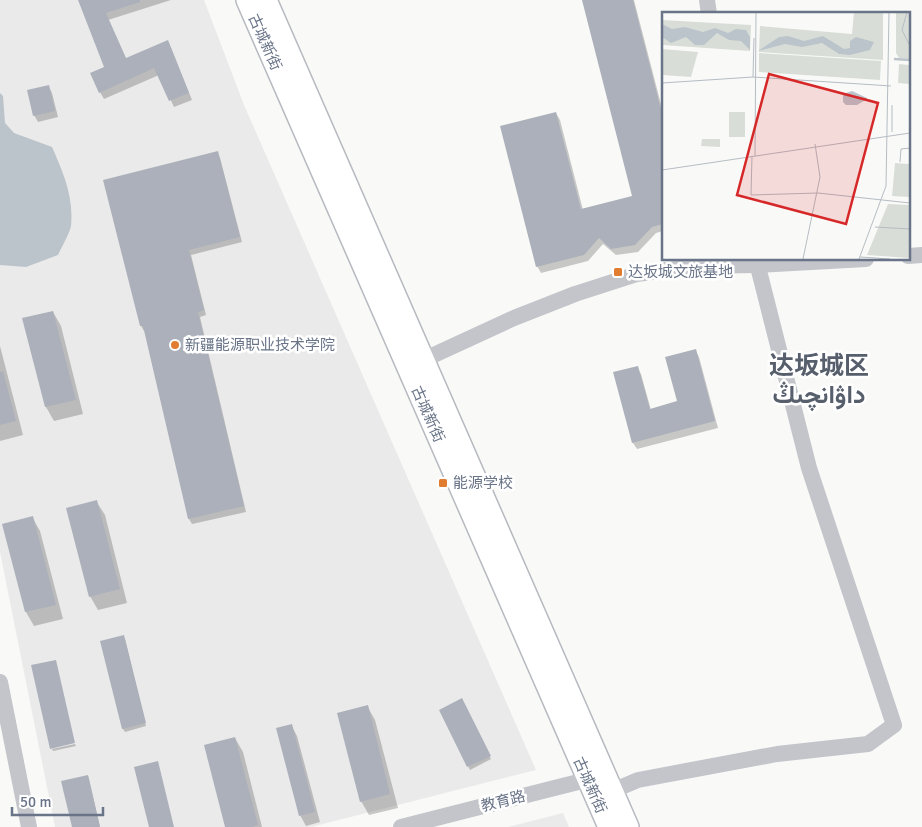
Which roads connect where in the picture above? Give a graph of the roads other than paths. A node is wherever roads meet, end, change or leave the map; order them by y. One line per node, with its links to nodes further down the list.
1 (247, 0): 5 (main road, 古城新街)
2 (266, 0): 5 (main road, 古城新街)
3 (829, 260): 4 (street)
4 (756, 262): 5 (street); 7 (street, 教育路)
5 (415, 363): 7 (main road, 古城新街)
6 (0, 682): 8 (street)
7 (602, 782): 9 (street, 教育路); 10 (main road, 古城新街); 11 (main road, 古城新街)
8 (29, 827)
9 (401, 827)
10 (609, 827)
11 (628, 827)

